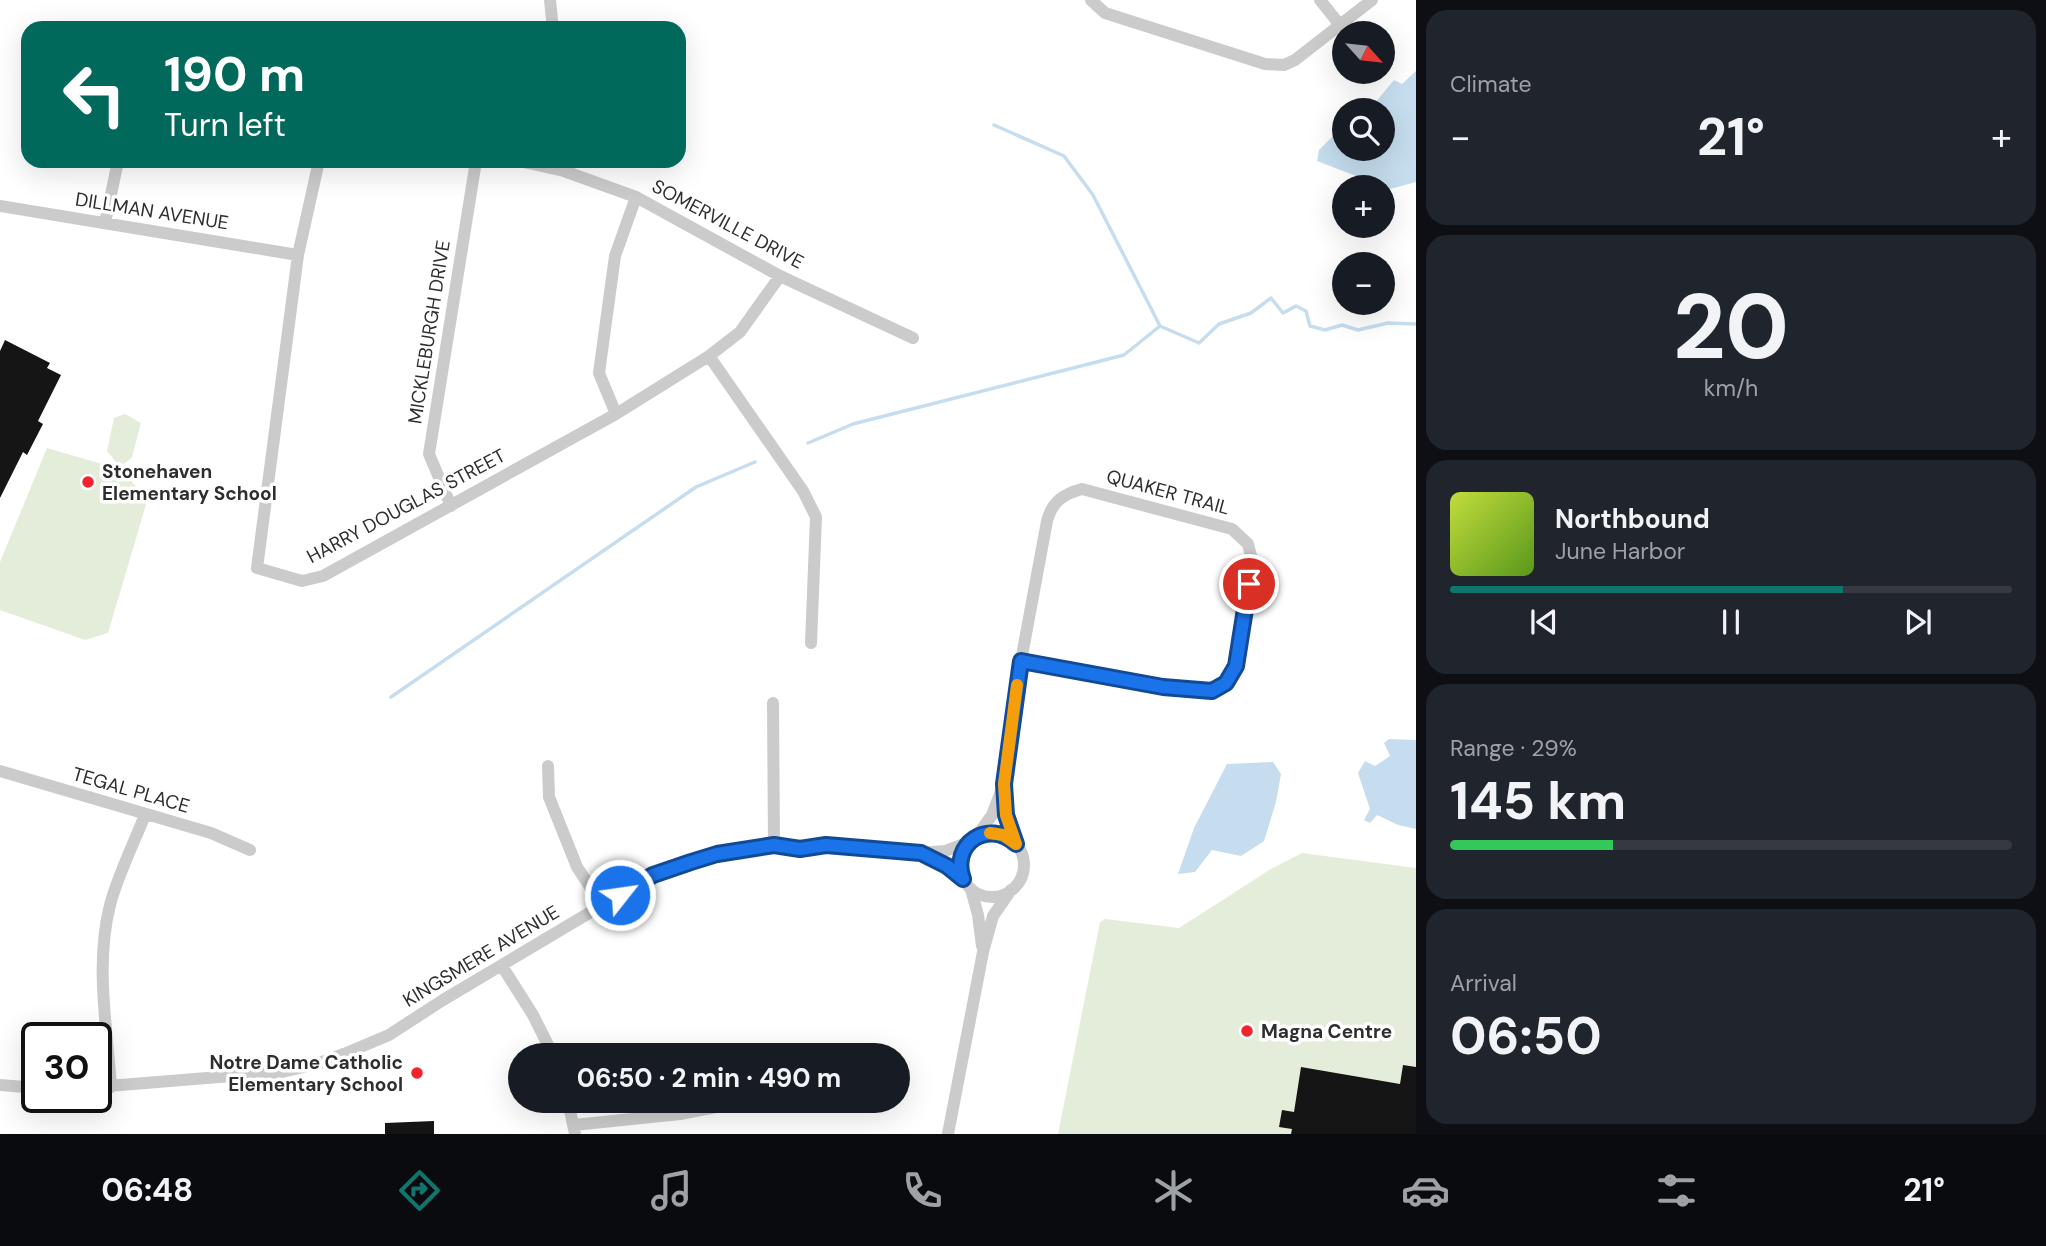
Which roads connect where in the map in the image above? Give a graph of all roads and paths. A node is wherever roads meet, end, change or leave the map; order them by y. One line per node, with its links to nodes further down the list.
1 (550, 0): 5 (street)
2 (1091, 0): 8 (street)
3 (1320, 0): 6 (street)
4 (1372, 0): 7 (street)
5 (552, 20)
6 (1337, 21)
7 (1345, 21)
8 (1332, 31)
9 (117, 168): 15 (street)
10 (317, 168): 16 (street)
11 (475, 168): 21 (street, MICKLEBURGH DRIVE)
12 (551, 168): 13 (street, SOMERVILLE DRIVE)
13 (636, 197): 17 (street, SOMERVILLE DRIVE); 20 (street)
14 (0, 206): 15 (street, DILLMAN AVENUE)
15 (105, 223): 16 (street, DILLMAN AVENUE)
16 (298, 255): 21 (street, HARRY DOUGLAS STREET)
17 (780, 276): 18 (street, SOMERVILLE DRIVE); 19 (street, HARRY DOUGLAS STREET)
18 (913, 338)
19 (709, 356): 20 (street, HARRY DOUGLAS STREET); 22 (street)
20 (616, 414): 21 (street, HARRY DOUGLAS STREET)
21 (451, 506)
22 (811, 643)
23 (1021, 661): 23 (street, QUAKER TRAIL); 27 (street, QUAKER TRAIL)
24 (773, 704): 31 (street)
25 (548, 766): 36 (street)
26 (0, 771): 28 (street, TEGAL PLACE)
27 (1004, 784): 29 (street, QUAKER TRAIL); 30 (street, QUAKER TRAIL)
28 (145, 815): 32 (street, TEGAL PLACE); 39 (street)
29 (972, 840): 30 (street); 33 (street, KINGSMERE AVENUE); 34 (street)
30 (1016, 844): 35 (street)
31 (774, 845): 33 (street, KINGSMERE AVENUE); 36 (street, KINGSMERE AVENUE)
32 (250, 850)
33 (921, 853): 34 (street, KINGSMERE AVENUE)
34 (967, 884): 35 (street); 37 (street)
35 (1011, 890): 37 (street)
36 (603, 905): 38 (street, KINGSMERE AVENUE)
37 (983, 952): 46 (street)
38 (502, 966): 40 (street); 43 (street, KINGSMERE AVENUE)
39 (106, 1022)
40 (547, 1043)
41 (0, 1085): 42 (street)
42 (21, 1087)
43 (112, 1087)
44 (685, 1113): 45 (street)
45 (574, 1129)
46 (948, 1134)

